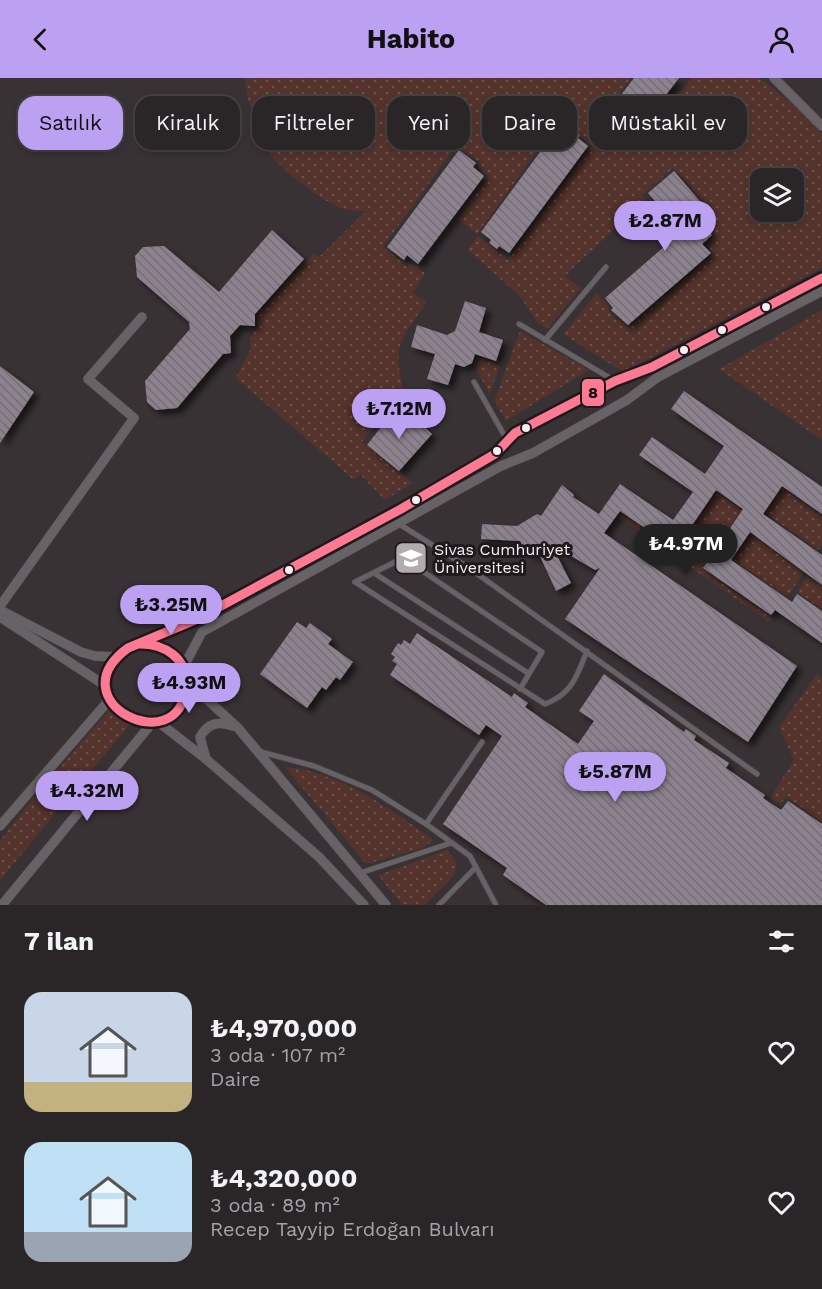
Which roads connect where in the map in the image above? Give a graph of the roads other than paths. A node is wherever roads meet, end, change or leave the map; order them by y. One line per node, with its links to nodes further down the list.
1 (774, 78): 2 (street)
2 (822, 126)
3 (606, 267): 8 (lane)
4 (822, 278): 9 (street)
5 (822, 291): 12 (street)
6 (142, 317): 14 (street)
7 (519, 324): 8 (lane)
8 (545, 340): 9 (lane)
9 (615, 381): 11 (street)
10 (474, 382): 11 (lane)
11 (507, 440): 16 (street)
12 (399, 524): 17 (lane); 19 (street)
13 (374, 573): 20 (lane); 20 (lane); 23 (lane)
14 (0, 608): 18 (street)
15 (0, 617): 22 (street)
16 (138, 644): 18 (street); 19 (street)
17 (587, 651): 23 (lane); 30 (lane)
18 (117, 657): 22 (street)
19 (183, 668): 21 (street)
20 (528, 673): 23 (lane)
21 (186, 680): 25 (street); 26 (street)
22 (106, 686): 24 (street)
23 (520, 689)
24 (110, 699): 25 (street); 32 (street)
25 (154, 722): 29 (street); 36 (street)
26 (238, 728): 28 (street); 29 (street)
27 (482, 742): 31 (lane)
28 (260, 752): 31 (lane); 35 (street)
29 (206, 759): 37 (street)
30 (757, 774)
31 (426, 824): 33 (lane)
32 (0, 826)
33 (451, 843): 34 (lane); 35 (lane)
34 (476, 867): 39 (lane); 40 (lane)
35 (358, 874): 38 (street)
36 (2, 905)
37 (364, 905)
38 (386, 905)
39 (439, 905)
40 (496, 905)

